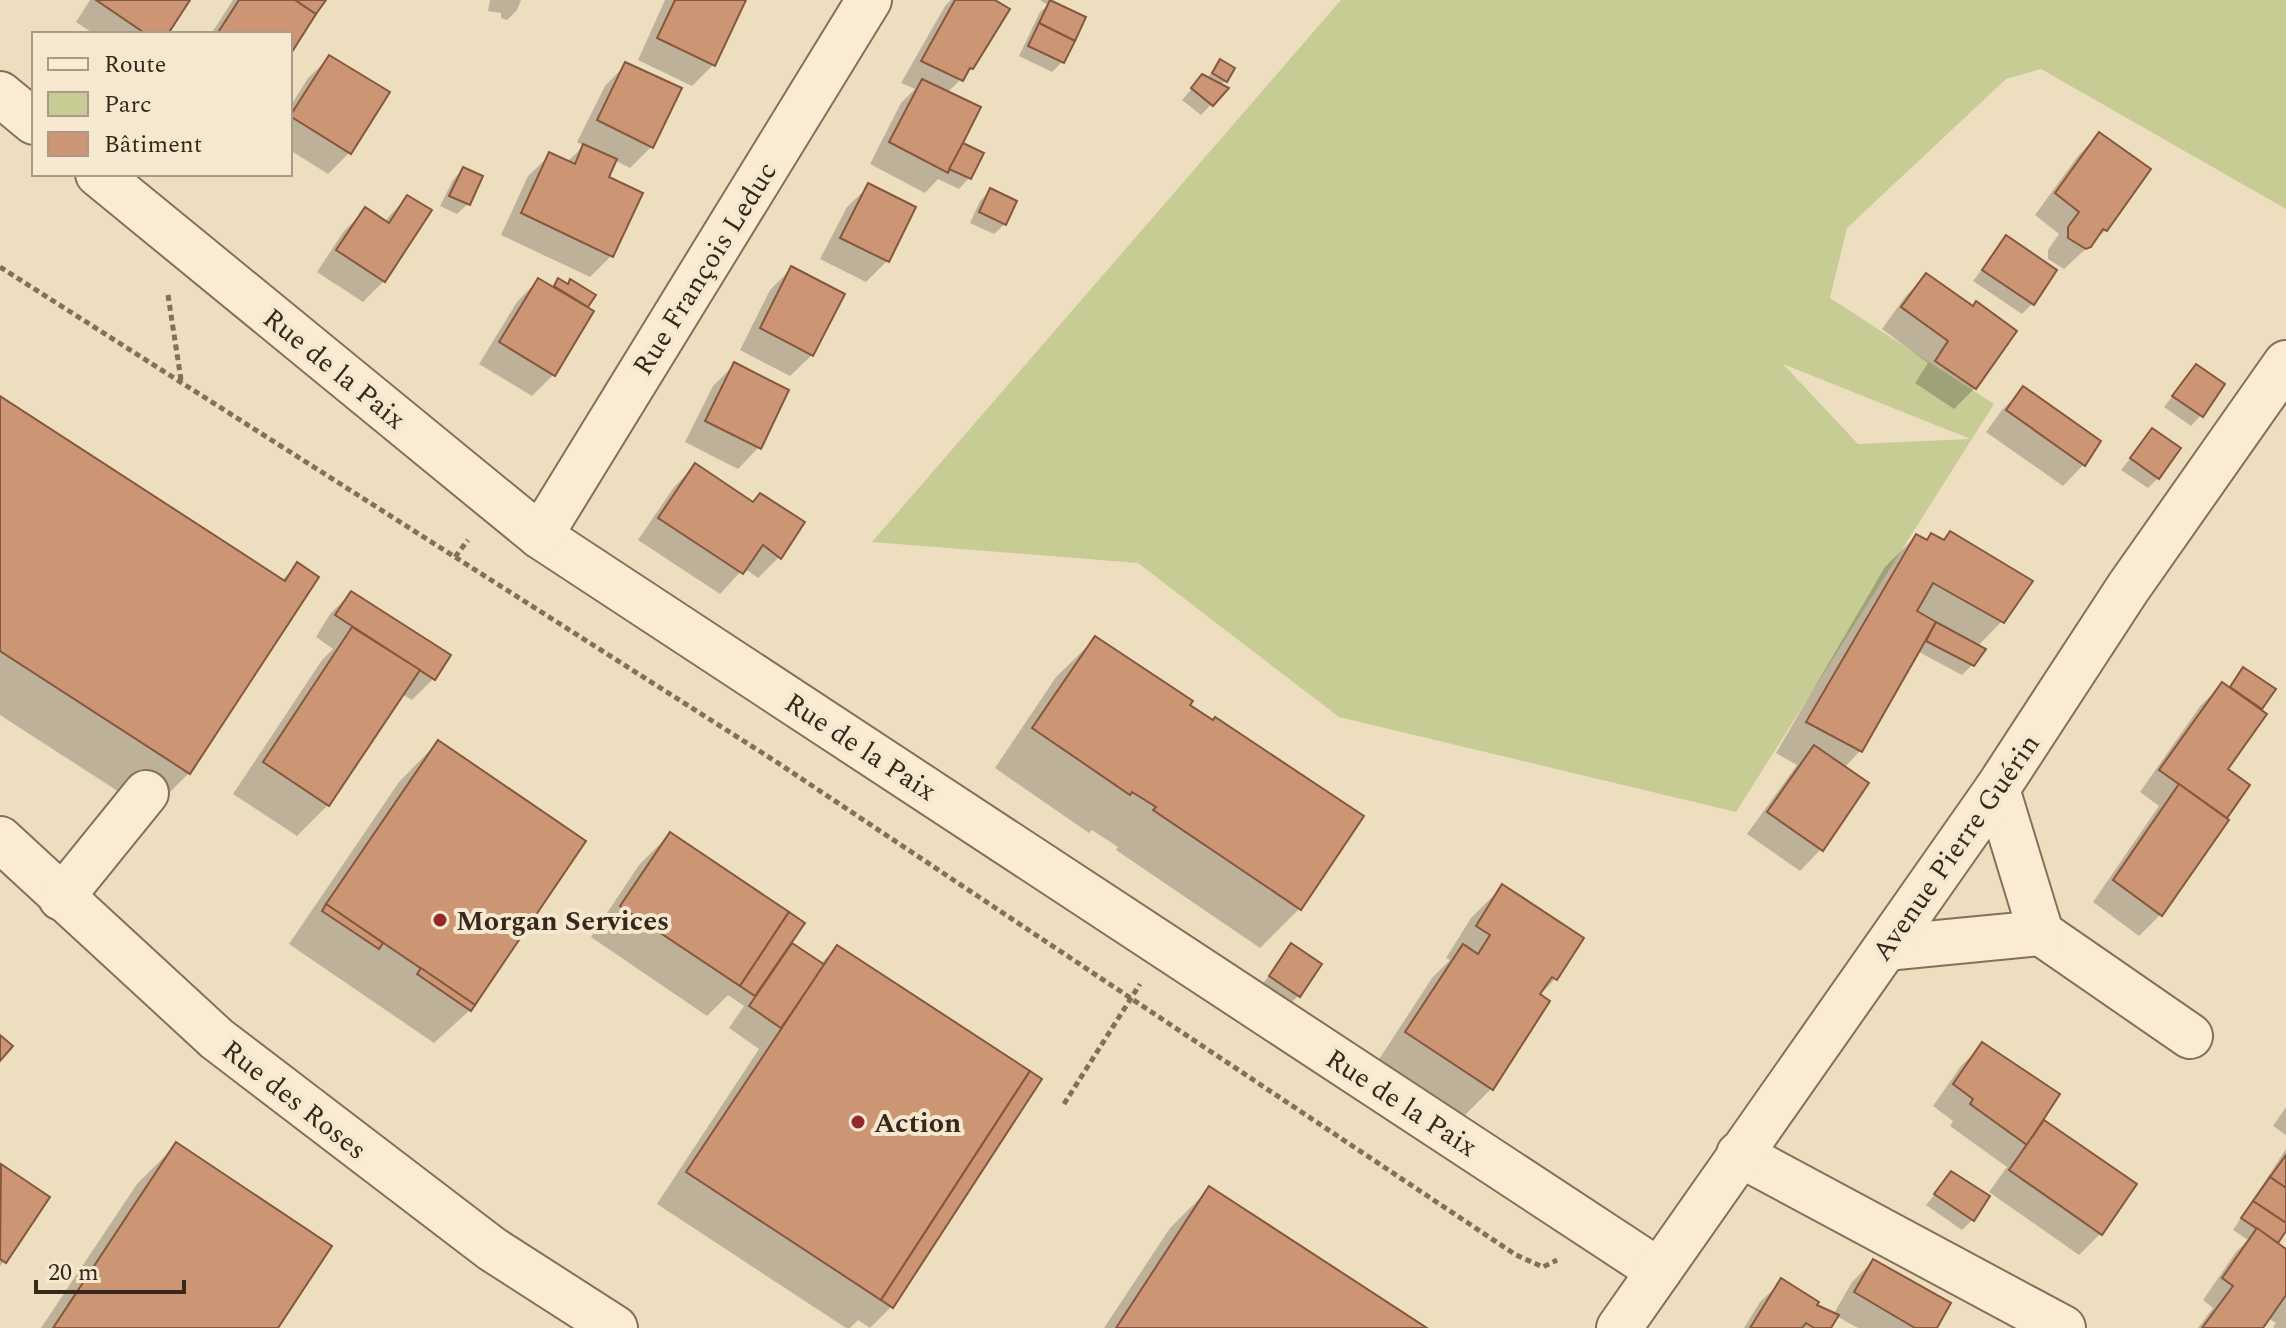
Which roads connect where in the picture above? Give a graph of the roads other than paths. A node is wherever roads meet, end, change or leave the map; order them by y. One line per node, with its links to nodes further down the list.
1 (869, 0): 6 (street, Rue François Leduc)
2 (0, 94): 3 (street)
3 (32, 120)
4 (100, 176): 6 (street, Rue de la Paix)
5 (2286, 363): 7 (street, Avenue Pierre Guérin)
6 (540, 536): 15 (street, Rue de la Paix)
7 (1997, 789): 11 (street); 12 (street, Avenue Pierre Guérin)
8 (146, 793): 10 (street)
9 (0, 839): 10 (street, Rue des Roses)
10 (61, 898): 16 (street, Rue des Roses)
11 (2041, 933): 12 (street); 13 (street)
12 (1886, 948): 14 (street, Avenue Pierre Guérin)
13 (2190, 1036)
14 (1739, 1154): 15 (street, Avenue Pierre Guérin); 18 (street)
15 (1659, 1271): 17 (street, Avenue Pierre Guérin)
16 (586, 1321)
17 (1619, 1328)
18 (2063, 1328)

